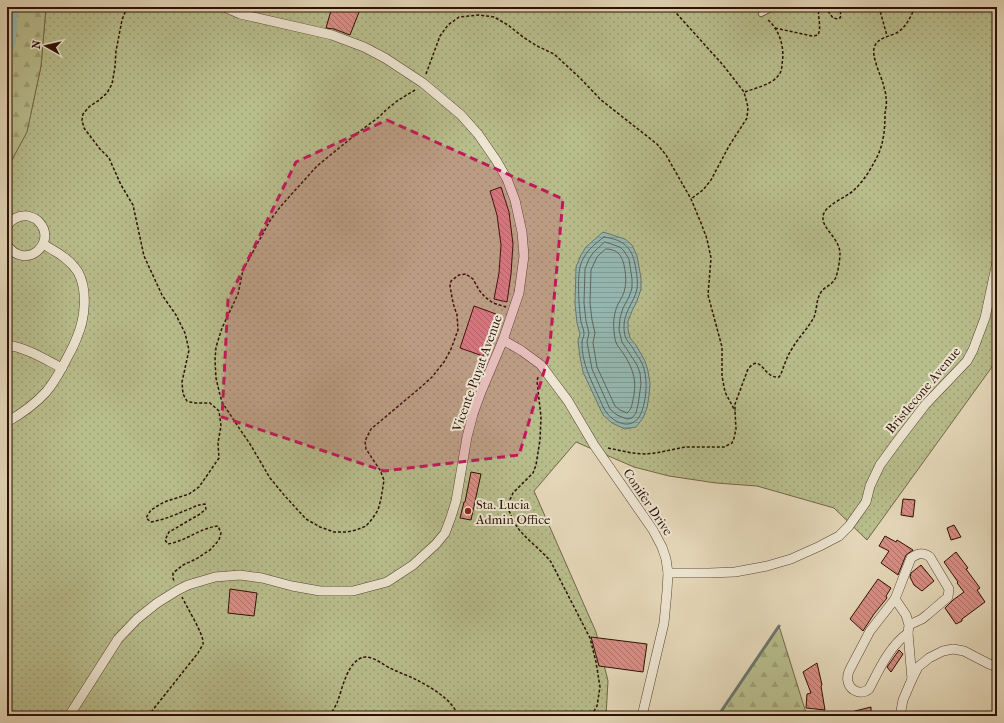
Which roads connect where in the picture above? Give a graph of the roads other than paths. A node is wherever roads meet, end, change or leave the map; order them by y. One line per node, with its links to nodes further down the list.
1 (224, 7): 8 (street, Vicente Puyat Avenue)
2 (775, 7): 3 (lane)
3 (761, 14)
4 (7, 226): 5 (street)
5 (43, 244): 6 (street); 10 (street)
6 (7, 245)
7 (997, 262): 12 (street, Bristlecone Avenue)
8 (503, 340): 12 (street, Conifer Drive); 17 (street, Vicente Puyat Avenue)
9 (7, 345): 10 (street)
10 (62, 368): 11 (street)
11 (7, 422)
12 (668, 573): 18 (street, Conifer Drive)
13 (895, 598): 14 (street); 14 (street); 14 (street)
14 (909, 629): 16 (street)
15 (997, 667): 16 (street)
16 (912, 679): 19 (street)
17 (68, 716)
18 (642, 716)
19 (900, 716)

